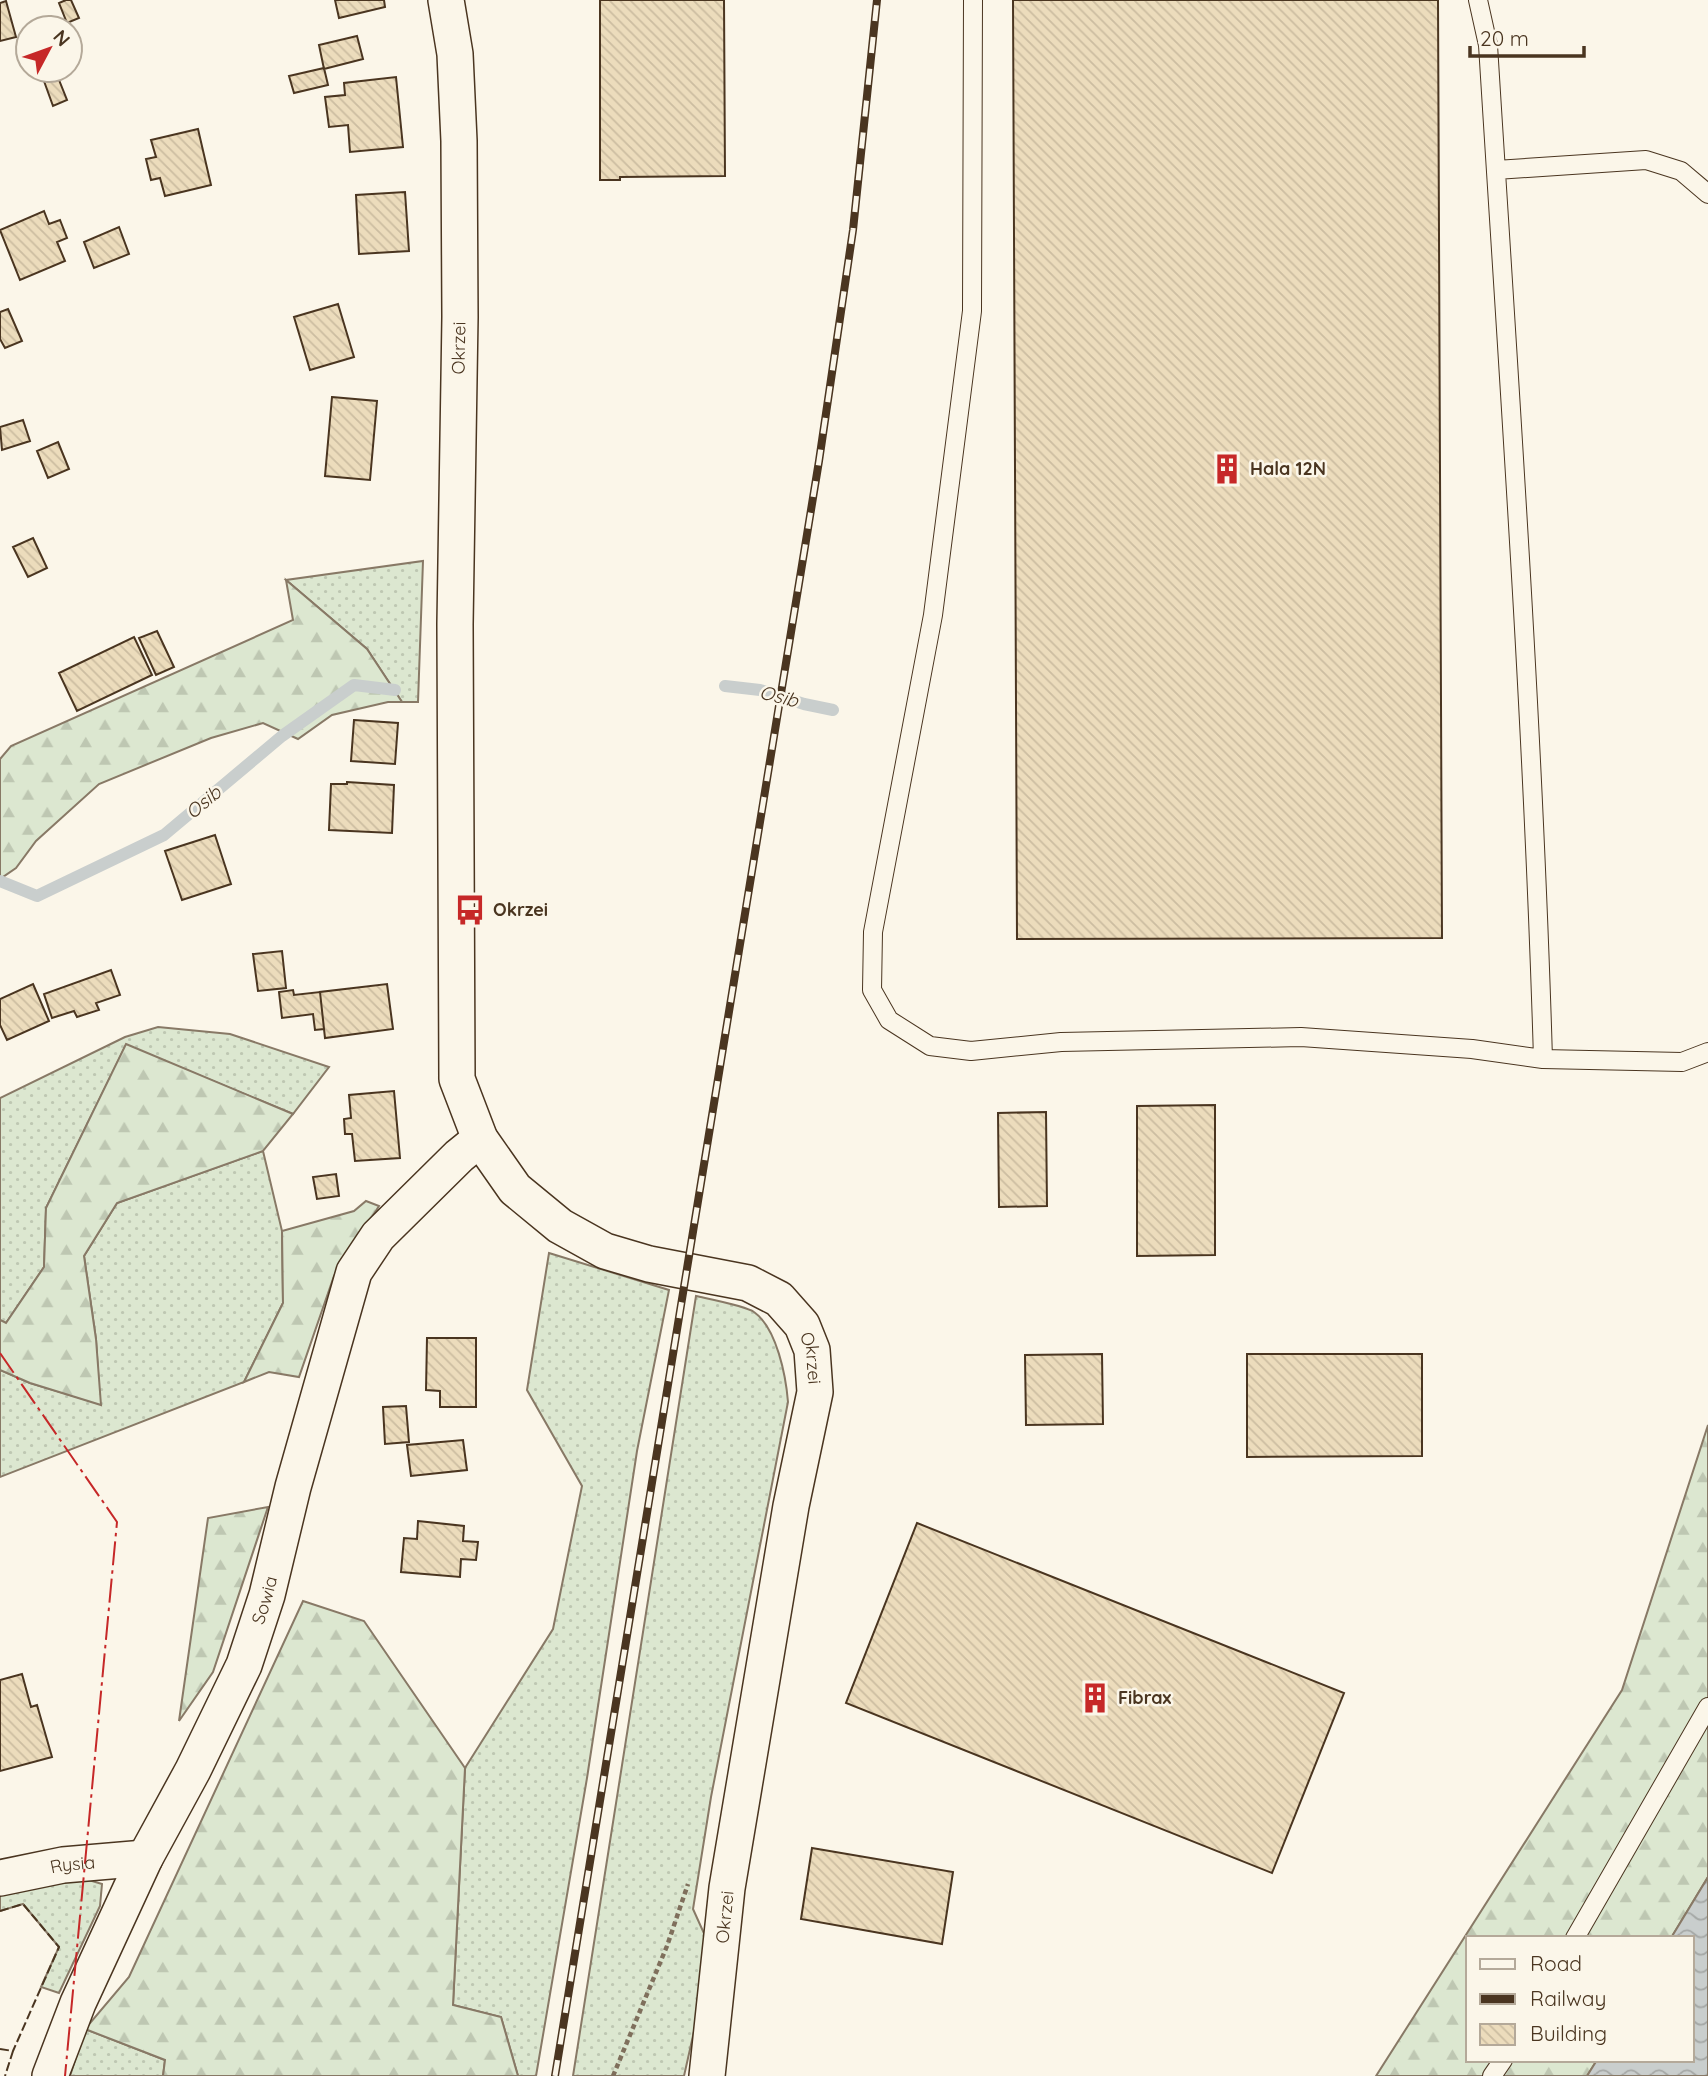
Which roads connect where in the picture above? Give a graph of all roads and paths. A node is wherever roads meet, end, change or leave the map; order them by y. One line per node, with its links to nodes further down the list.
1 (446, 0): 8 (street, Okrzei)
2 (972, 0): 7 (lane)
3 (1478, 0): 4 (lane)
4 (1496, 170): 5 (lane); 7 (lane)
5 (1708, 194)
6 (1708, 1052): 7 (lane)
7 (1543, 1059)
8 (480, 1139): 10 (street, Sowia); 16 (street, Okrzei)
9 (1708, 1707): 13 (lane)
10 (145, 1858): 12 (street, Rysia); 14 (street, Sowia)
11 (692, 1873): 15 (path)
12 (0, 1878)
13 (1576, 1936)
14 (50, 2076)
15 (613, 2076)
16 (707, 2076)

